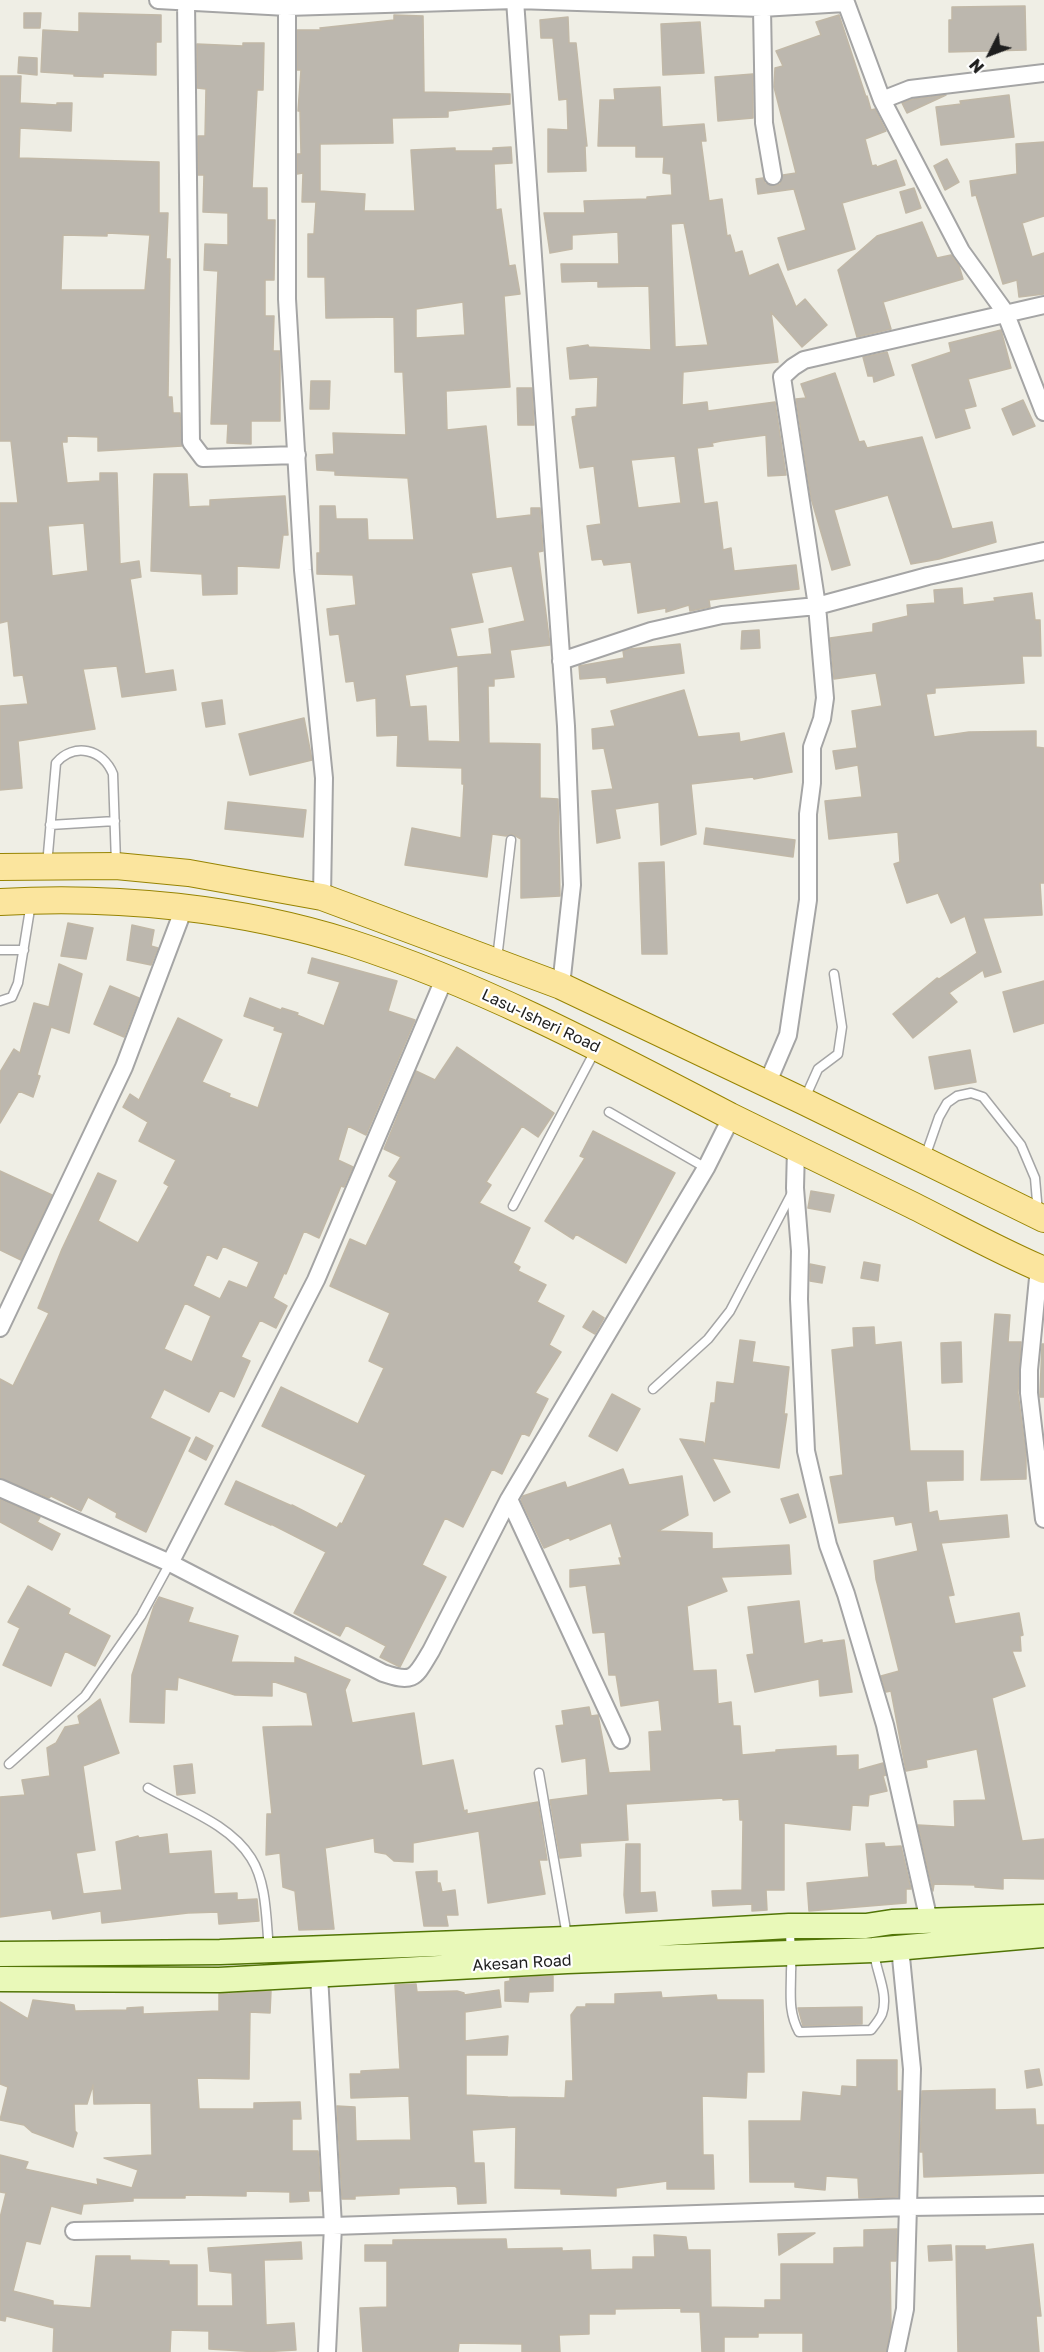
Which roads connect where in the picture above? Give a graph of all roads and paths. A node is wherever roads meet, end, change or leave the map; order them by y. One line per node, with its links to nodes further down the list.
1 (158, 0): 3 (street)
2 (515, 0): 4 (street); 6 (street); 18 (street)
3 (186, 1): 7 (street); 15 (street)
4 (575, 1): 8 (street)
5 (845, 1): 8 (street); 10 (street)
6 (332, 3): 7 (street)
7 (287, 7): 15 (street)
8 (762, 8): 11 (street)
9 (1044, 73): 10 (street)
10 (882, 100): 13 (street)
11 (773, 176)
12 (1044, 305): 13 (street)
13 (1005, 312): 14 (street); 17 (street)
14 (1044, 412)
15 (297, 455): 25 (street)
16 (1044, 551): 17 (street)
17 (817, 606): 18 (street); 37 (street)
18 (561, 661): 34 (street)
19 (115, 822): 20 (lane); 20 (lane); 23 (lane)
20 (50, 825): 22 (lane)
21 (511, 840): 31 (lane)
22 (46, 866): 23 (main road, Lasu-Isheri Road); 24 (main road, Lasu-Isheri Road)
23 (116, 866): 25 (main road, Lasu-Isheri Road)
24 (0, 867)
25 (322, 897): 31 (main road, Lasu-Isheri Road)
26 (31, 900): 27 (main road, Lasu-Isheri Road); 28 (main road, Lasu-Isheri Road); 30 (lane)
27 (0, 902)
28 (184, 908): 33 (main road, Lasu-Isheri Road); 48 (street)
29 (0, 950): 30 (lane)
30 (24, 950): 35 (lane)
31 (497, 963): 34 (main road, Lasu-Isheri Road)
32 (834, 974): 38 (lane)
33 (445, 977): 36 (main road, Lasu-Isheri Road); 53 (street)
34 (561, 986): 37 (main road, Lasu-Isheri Road)
35 (0, 1001)
36 (597, 1046): 40 (main road, Lasu-Isheri Road); 45 (lane)
37 (766, 1084): 38 (main road, Lasu-Isheri Road)
38 (803, 1101): 42 (main road, Lasu-Isheri Road)
39 (609, 1112): 43 (lane)
40 (732, 1116): 41 (main road, Lasu-Isheri Road); 43 (street)
41 (796, 1148): 44 (street); 47 (main road, Lasu-Isheri Road)
42 (923, 1161): 46 (main road, Lasu-Isheri Road); 46 (lane)
43 (706, 1168): 51 (street)
44 (795, 1188): 49 (lane); 59 (street)
45 (513, 1206)
46 (1041, 1218)
47 (1041, 1269): 52 (street)
48 (0, 1328)
49 (653, 1389)
50 (0, 1488): 53 (street)
51 (509, 1499): 53 (street); 54 (street)
52 (1044, 1519)
53 (170, 1563): 55 (lane)
54 (621, 1740)
55 (9, 1764)
56 (539, 1773): 62 (lane)
57 (147, 1788): 64 (lane)
58 (1044, 1917): 59 (street, Akesan Road)
59 (929, 1921): 60 (street, Akesan Road)
60 (789, 1926): 62 (street, Akesan Road); 66 (lane)
61 (1044, 1935): 63 (street, Akesan Road)
62 (567, 1939): 64 (street, Akesan Road)
63 (900, 1947): 65 (street, Akesan Road); 71 (street)
64 (269, 1950): 67 (street, Akesan Road)
65 (873, 1950): 66 (street, Akesan Road); 66 (lane)
66 (790, 1953): 68 (street, Akesan Road)
67 (0, 1954)
68 (319, 1975): 69 (street, Akesan Road); 72 (street)
69 (0, 1979)
70 (1044, 2205): 71 (street)
71 (909, 2207): 72 (street); 75 (street)
72 (333, 2226): 73 (street); 74 (street)
73 (74, 2231)
74 (327, 2352)
75 (896, 2352)

